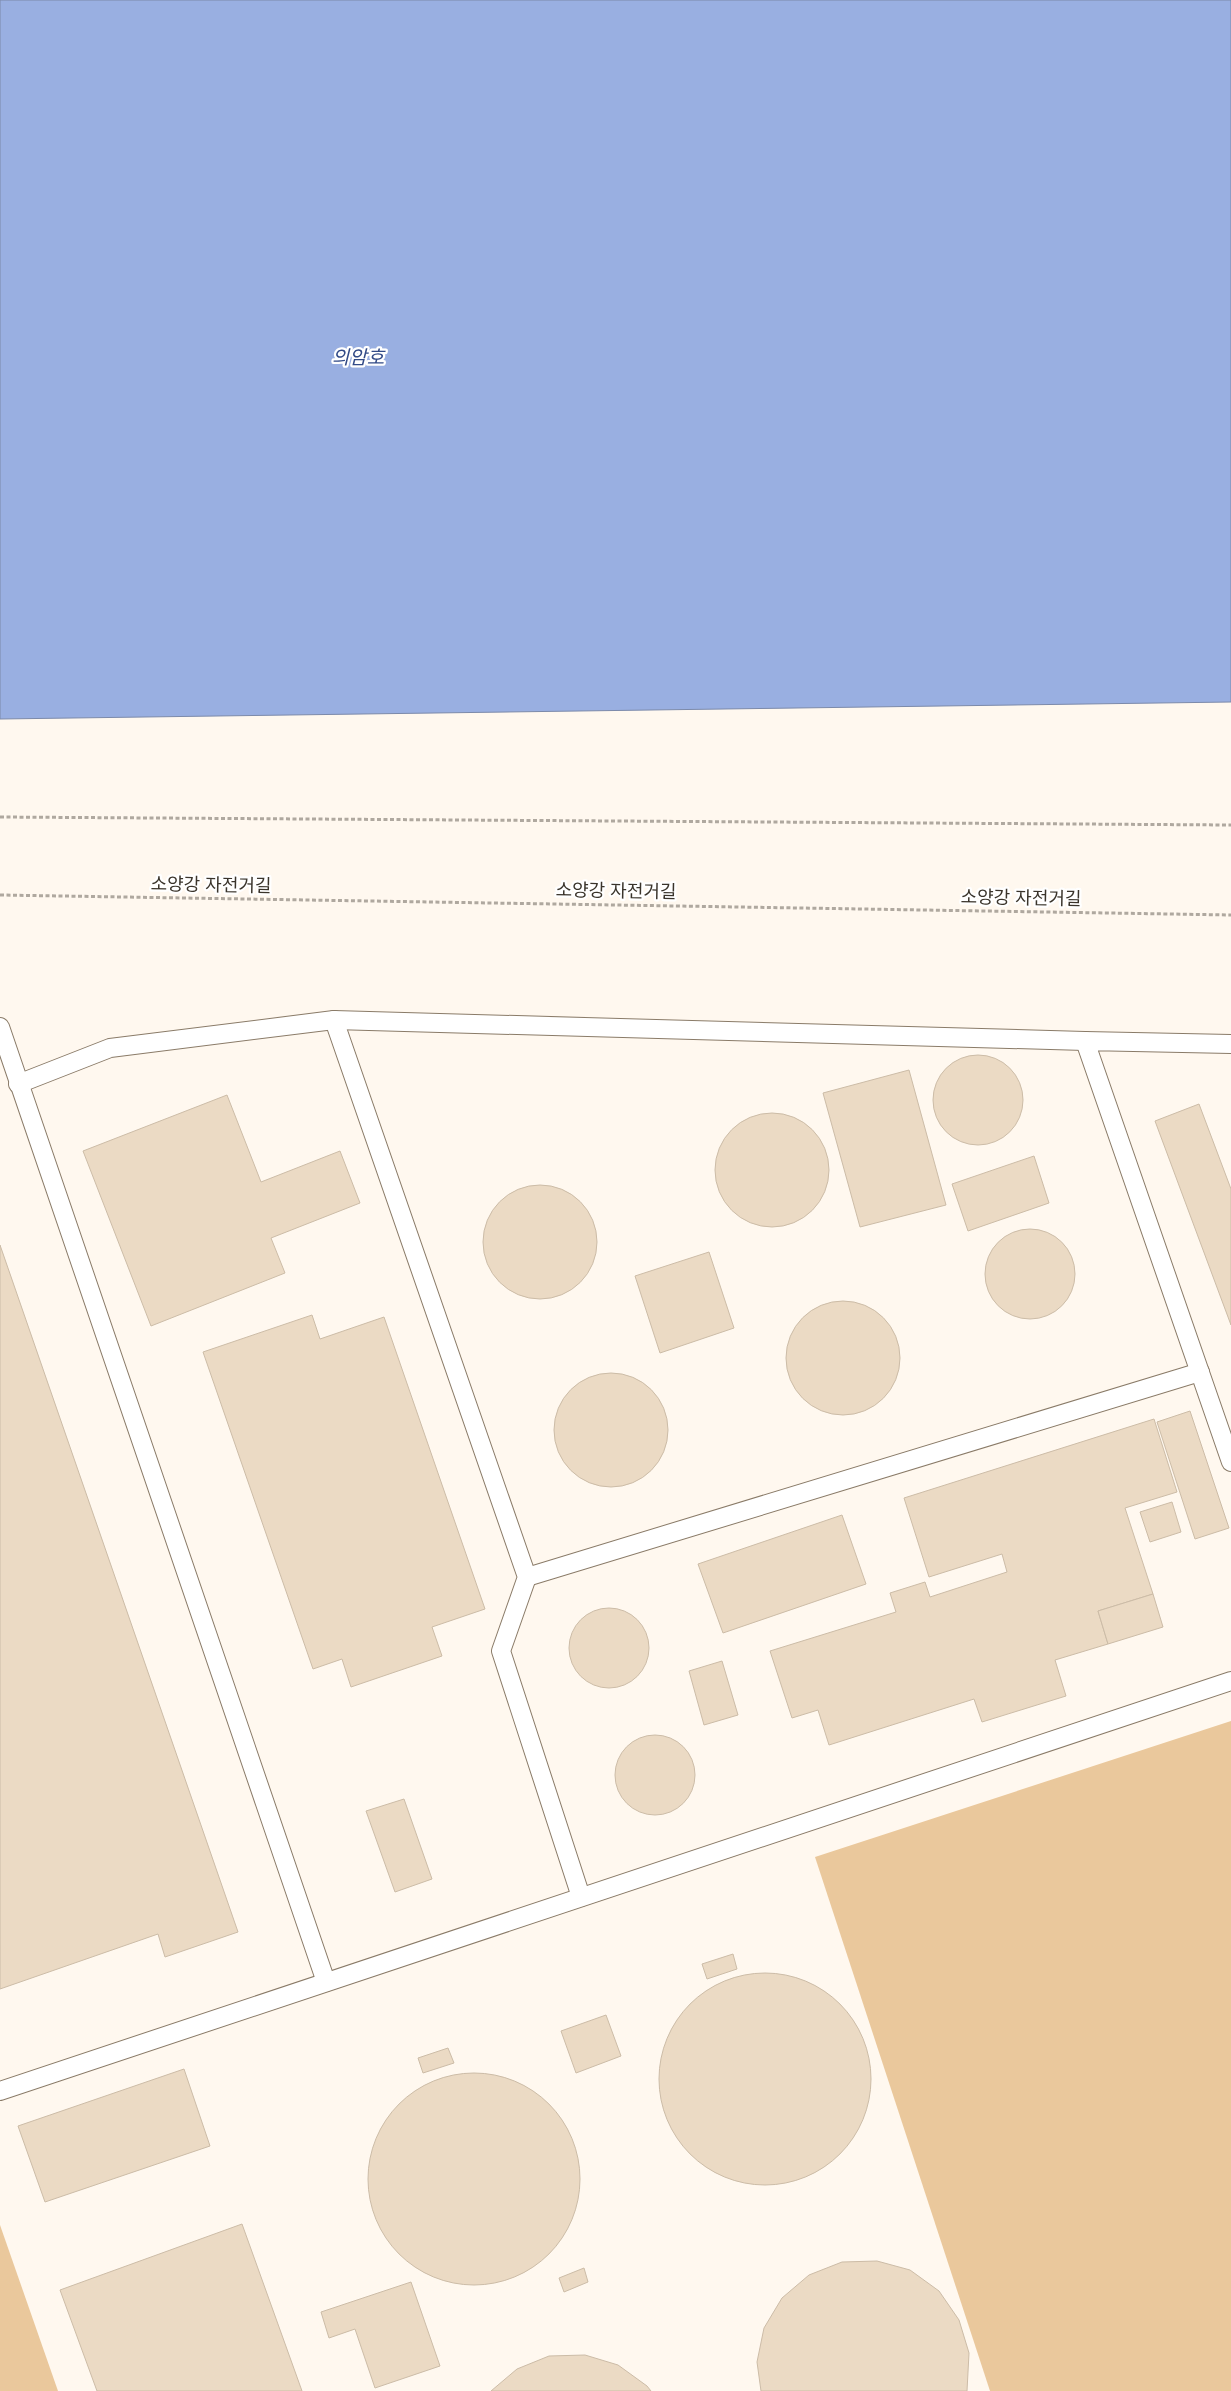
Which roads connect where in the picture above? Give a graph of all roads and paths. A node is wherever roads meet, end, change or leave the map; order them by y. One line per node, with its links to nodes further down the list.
1 (0, 817): 2 (path)
2 (1231, 825)
3 (0, 895): 4 (path, 소양강 자전거길)
4 (1231, 915)
5 (334, 1020): 7 (lane); 9 (lane); 12 (lane)
6 (0, 1027): 9 (lane)
7 (1085, 1041): 8 (lane); 10 (lane)
8 (1231, 1044)
9 (18, 1084): 15 (lane)
10 (1200, 1372): 11 (lane); 12 (lane)
11 (1231, 1462)
12 (528, 1577): 14 (lane)
13 (1231, 1681): 14 (lane)
14 (581, 1897): 15 (lane)
15 (326, 1982): 16 (lane)
16 (0, 2090)

